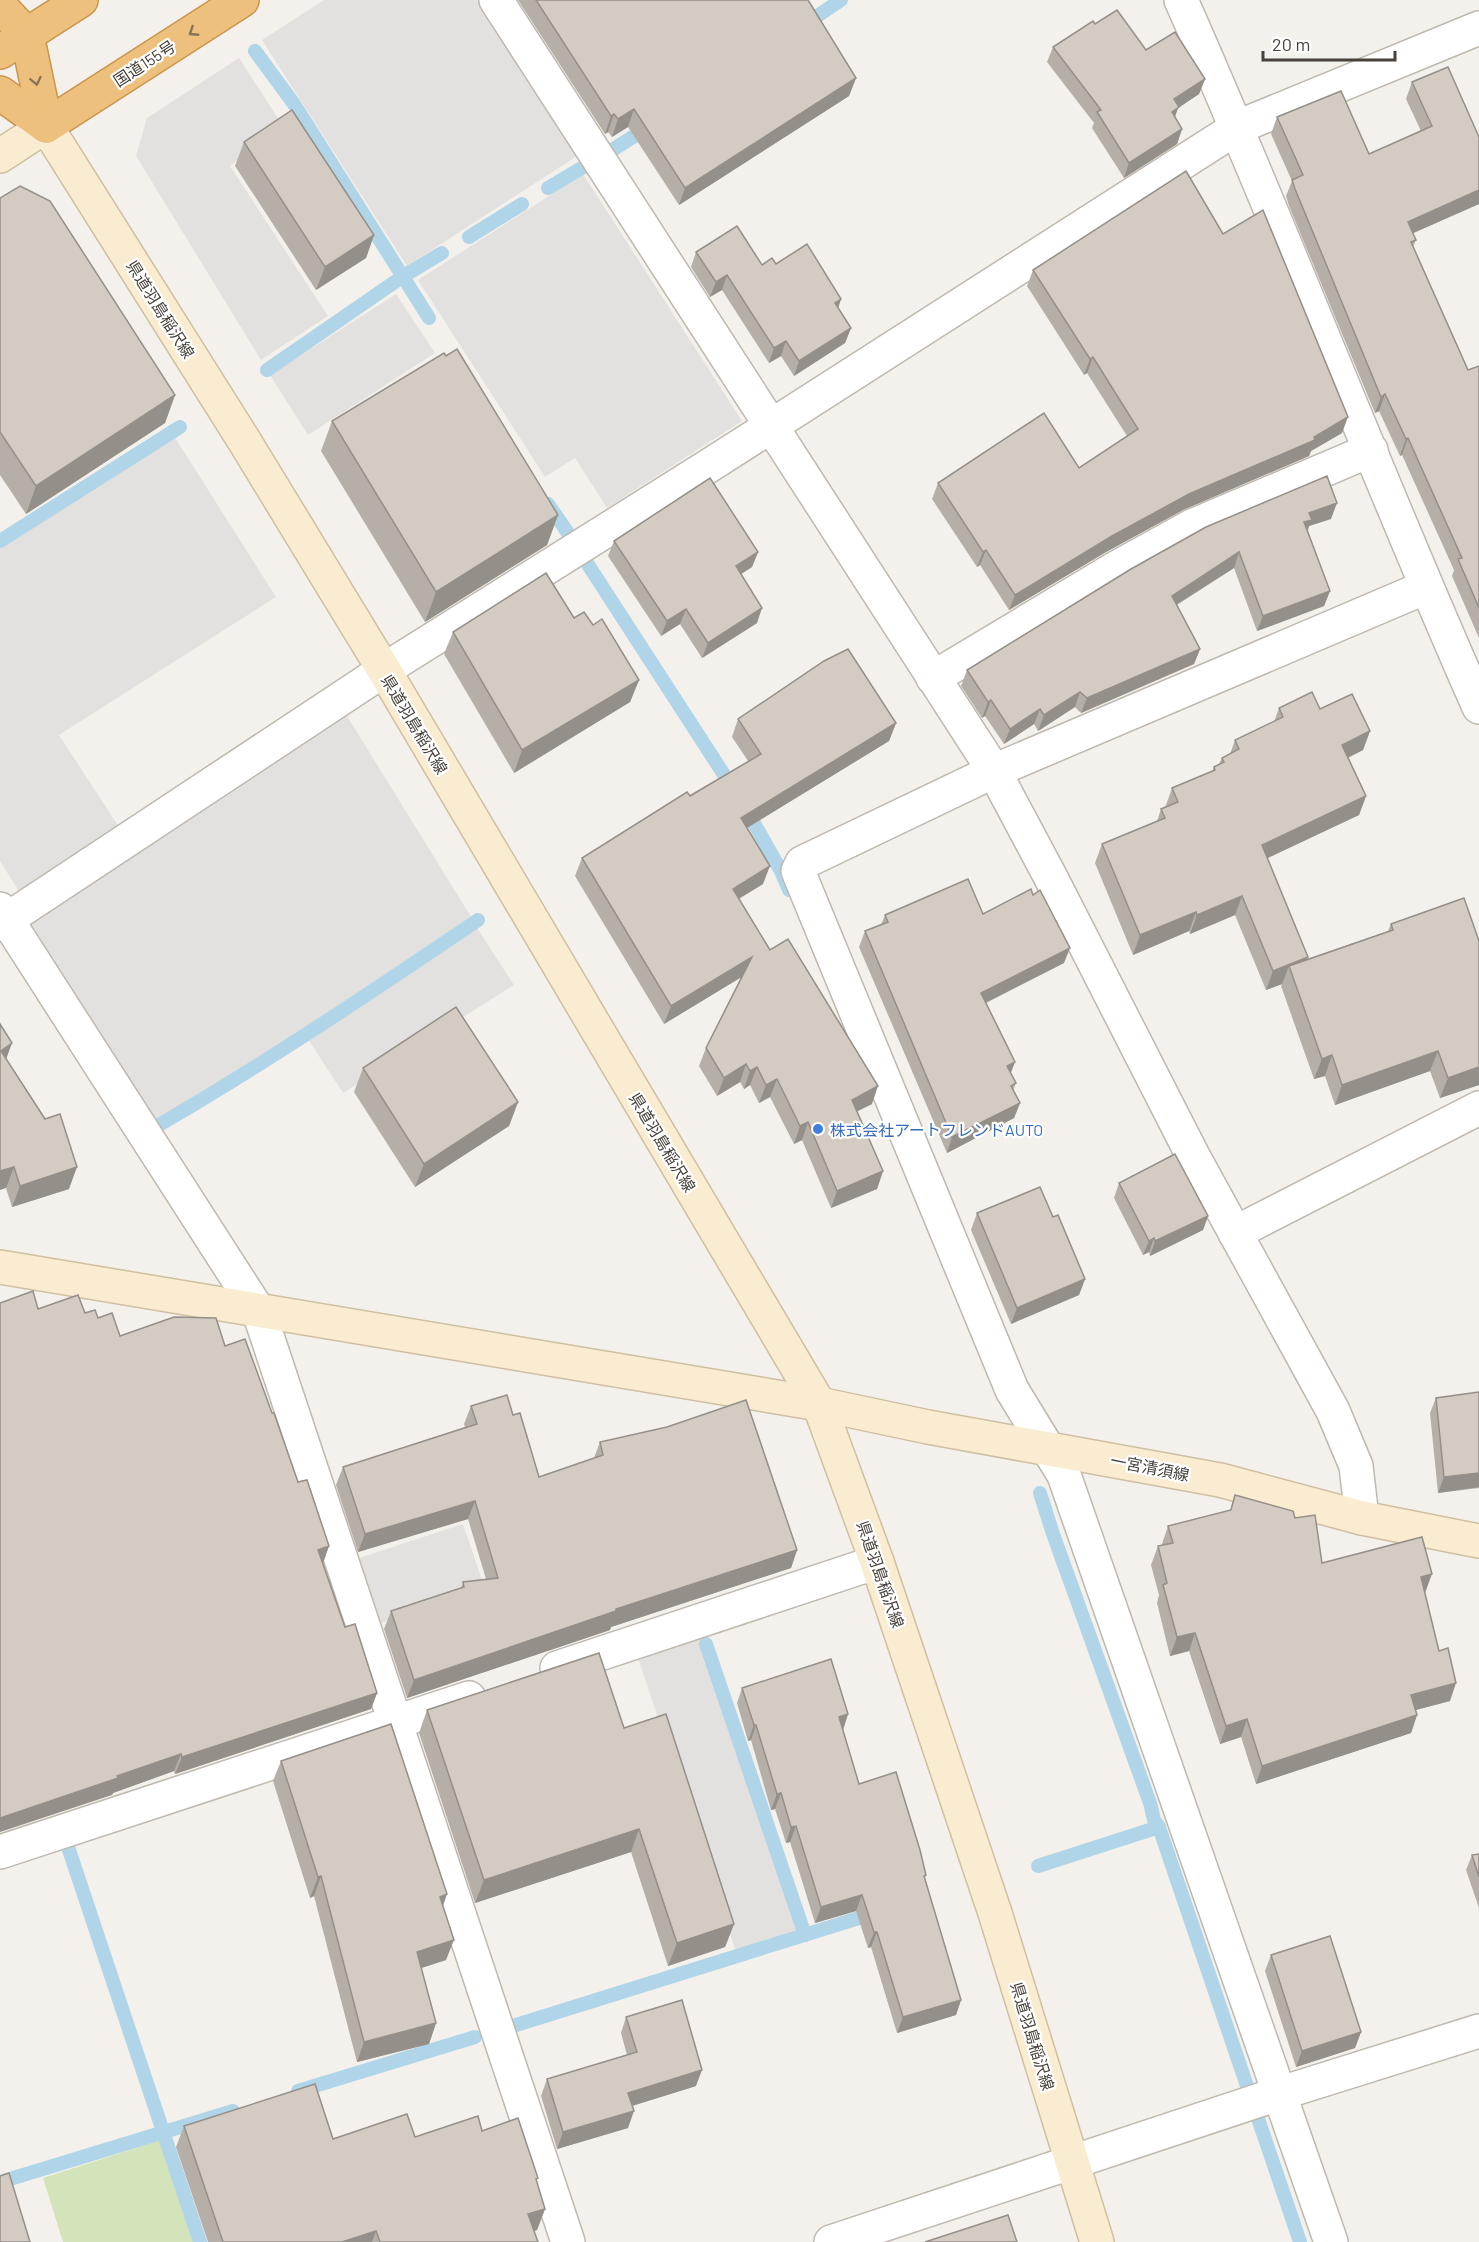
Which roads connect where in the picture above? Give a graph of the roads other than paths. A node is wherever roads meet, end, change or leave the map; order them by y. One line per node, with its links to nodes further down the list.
1 (81, 0): 7 (highway)
2 (242, 0): 9 (highway, 国道155号, one-way to 9)
3 (496, 0): 12 (street)
4 (1181, 0): 10 (street)
5 (0, 6): 7 (highway)
6 (1479, 28): 10 (street)
7 (13, 43): 9 (highway, one-way to 9)
8 (0, 93): 9 (highway)
9 (46, 126): 11 (main road); 15 (main road, 県道羽島稲沢線)
10 (1238, 127): 12 (street); 13 (street)
11 (0, 156)
12 (771, 426): 15 (street); 16 (street)
13 (1371, 450): 14 (street); 16 (street)
14 (1426, 587): 17 (street); 18 (street)
15 (384, 670): 19 (street); 24 (main road, 県道羽島稲沢線)
16 (933, 678): 18 (street)
17 (1479, 707)
18 (994, 771): 21 (street); 25 (street)
19 (2, 917): 23 (street)
20 (1479, 1108): 21 (street)
21 (1235, 1233): 26 (street)
22 (0, 1268): 23 (main road, 一宮清須線)
23 (259, 1312): 24 (main road, 一宮清須線); 31 (street)
24 (819, 1404): 25 (main road, 一宮清須線); 28 (main road, 県道羽島稲沢線)
25 (1048, 1448): 26 (main road, 一宮清須線); 34 (street)
26 (1362, 1518): 27 (main road, 一宮清須線)
27 (1479, 1541)
28 (878, 1562): 29 (street); 35 (main road, 県道羽島稲沢線)
29 (531, 1677)
30 (498, 1688): 31 (street)
31 (396, 1722): 32 (street); 36 (street)
32 (0, 1852)
33 (1479, 2031): 34 (street)
34 (1272, 2096): 35 (street); 39 (street)
35 (1072, 2162): 37 (street); 38 (main road, 県道羽島稲沢線)
36 (568, 2242)
37 (831, 2242)
38 (1097, 2242)
39 (1331, 2242)

